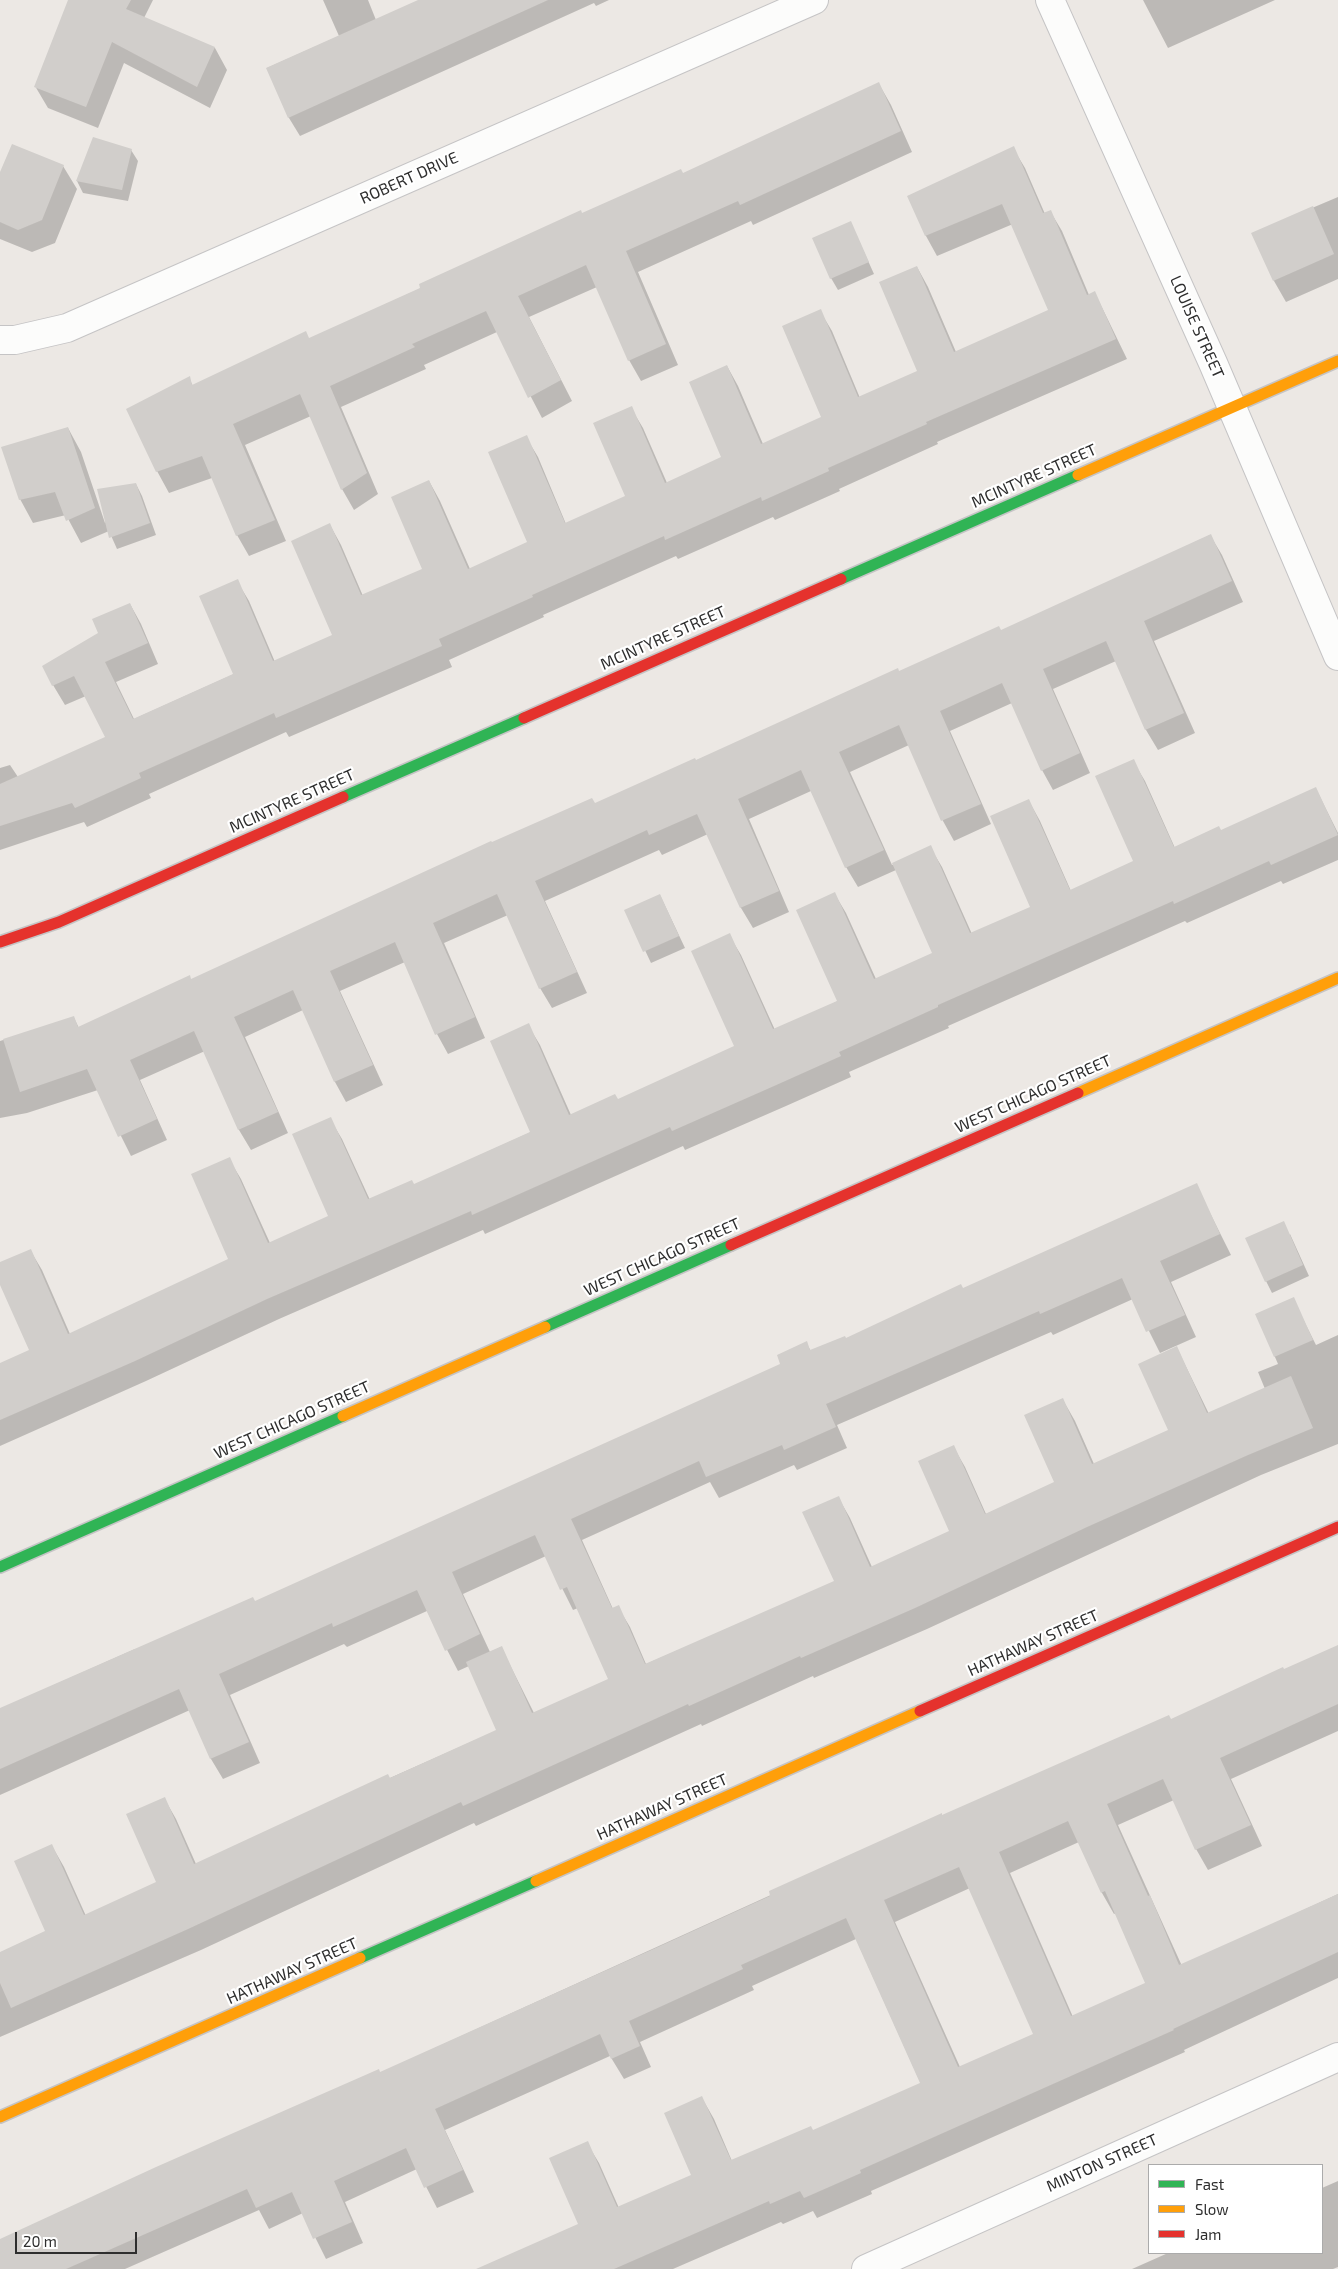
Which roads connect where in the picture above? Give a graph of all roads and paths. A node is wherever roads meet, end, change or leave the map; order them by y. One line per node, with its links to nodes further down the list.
1 (814, 0): 3 (street, ROBERT DRIVE)
2 (1050, 0): 5 (street, LOUISE STREET)
3 (0, 340)
4 (1338, 360): 5 (street, MCINTYRE STREET)
5 (1232, 407): 6 (street, LOUISE STREET); 7 (street, MCINTYRE STREET)
6 (1338, 656)
7 (0, 942)
8 (1338, 978): 10 (street, WEST CHICAGO STREET)
9 (1338, 1526): 12 (street, HATHAWAY STREET)
10 (0, 1566)
11 (1338, 2057): 13 (street, MINTON STREET)
12 (0, 2117)
13 (866, 2269)

